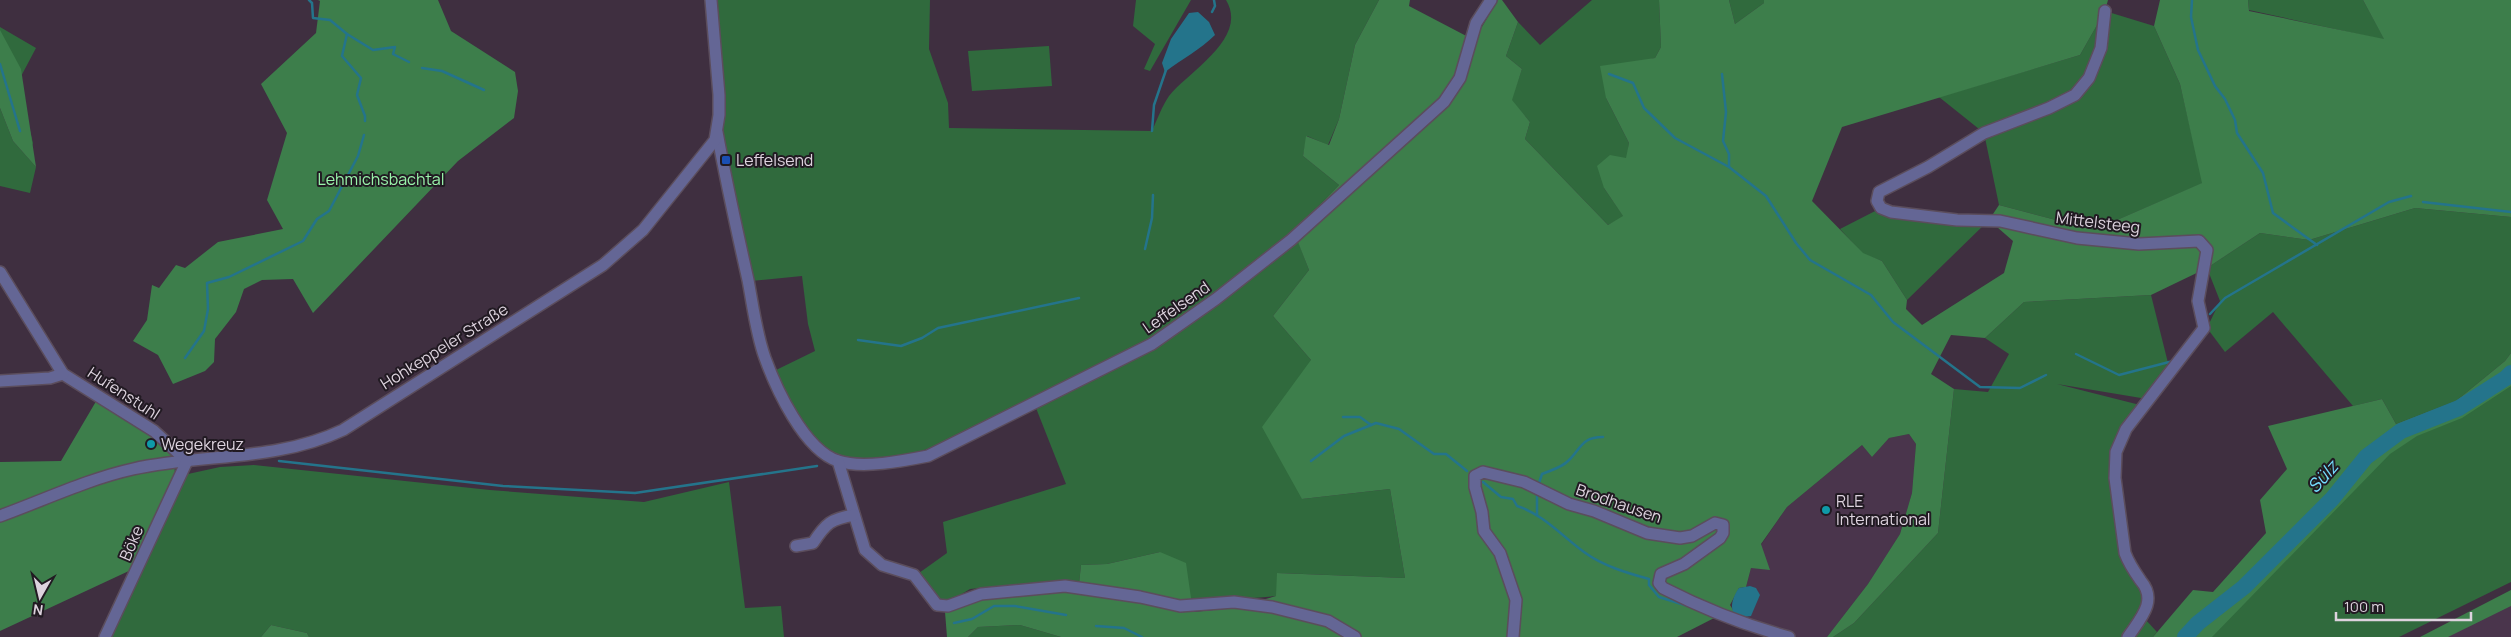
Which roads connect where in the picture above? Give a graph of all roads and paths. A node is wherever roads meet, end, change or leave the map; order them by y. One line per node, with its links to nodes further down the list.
1 (711, 0): 4 (street, Hohkeppeler Straße)
2 (1492, 0): 9 (street, Leffelsend)
3 (2104, 11): 17 (street, Mittelsteeg)
4 (717, 132): 8 (street, Hohkeppeler Straße); 9 (street)
5 (0, 272): 6 (street, Hufenstuhl)
6 (64, 374): 7 (street, Hufenstuhl); 8 (street, Hufenstuhl)
7 (0, 381)
8 (187, 461): 11 (street, Hohkeppeler Straße); 13 (street, Böke)
9 (838, 462): 10 (street)
10 (854, 515): 12 (street); 14 (street)
11 (0, 516)
12 (796, 546)
13 (105, 637)
14 (1355, 637)
15 (1513, 637): 16 (street, Brodhausen)
16 (1789, 637)
17 (2128, 637)

